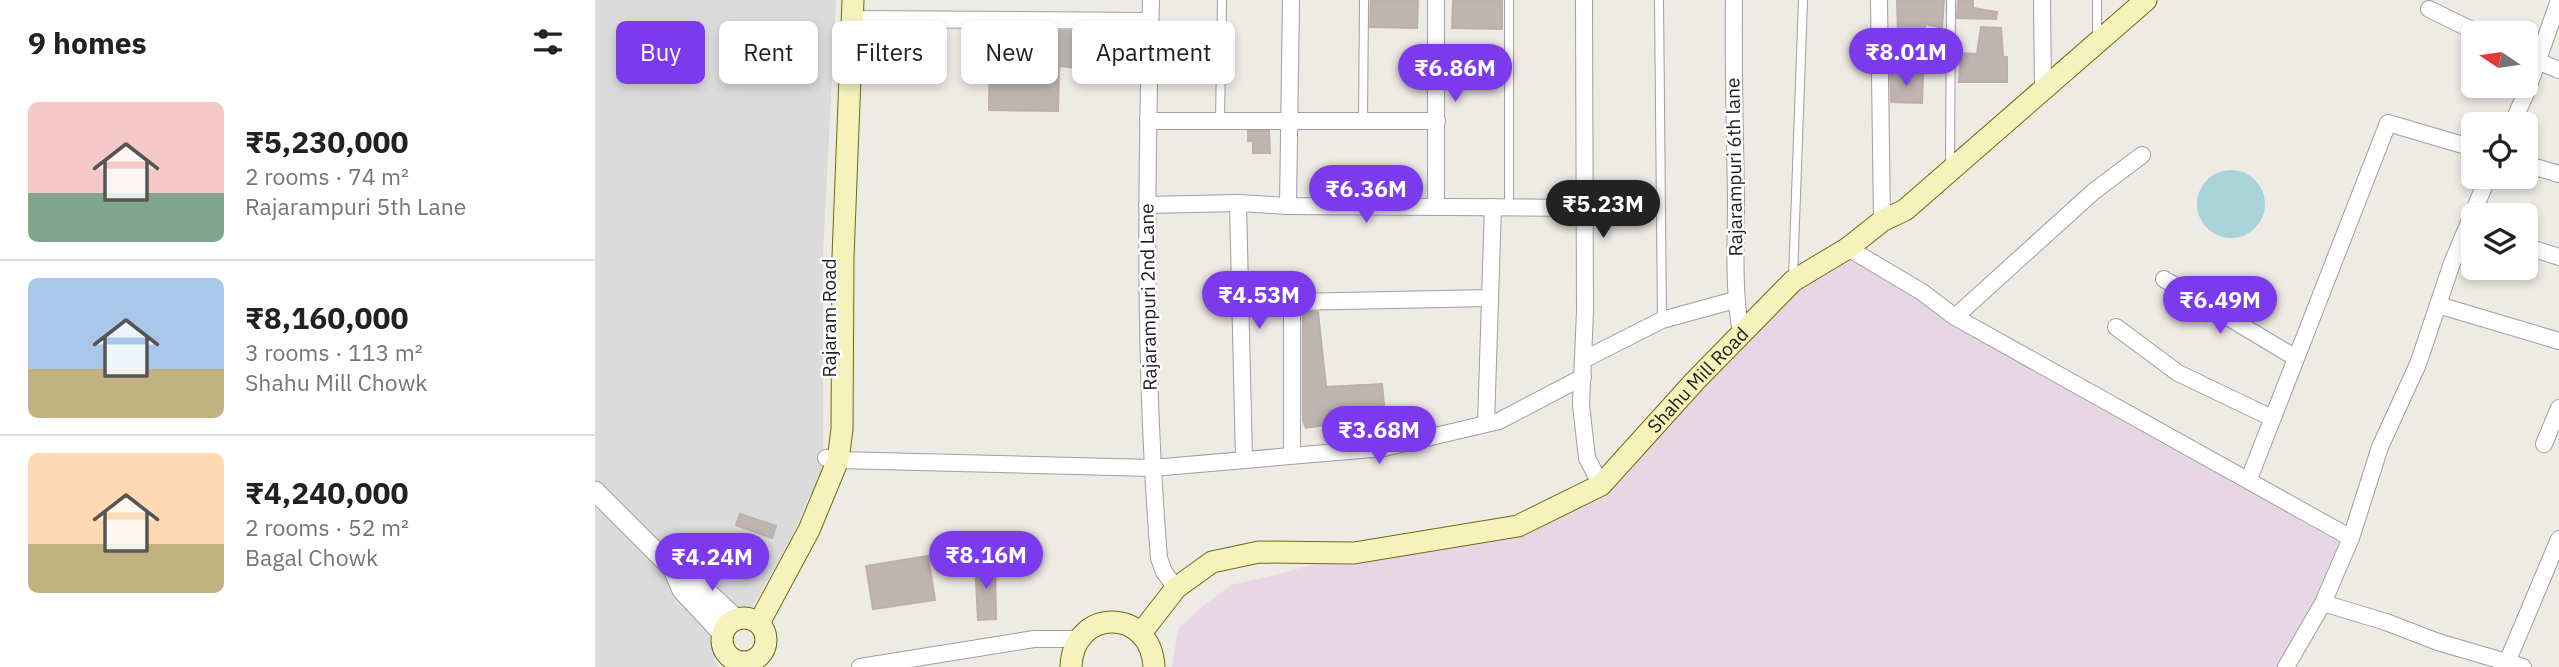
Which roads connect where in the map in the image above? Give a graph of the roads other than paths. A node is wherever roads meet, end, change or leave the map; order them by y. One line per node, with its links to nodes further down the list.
1 (842, 0): 70 (main road, Rajaram Road)
2 (1151, 0): 21 (street, Rajarampuri 2nd Lane)
3 (1222, 0): 30 (lane)
4 (1291, 0): 31 (street)
5 (1364, 0): 32 (lane)
6 (1436, 0): 33 (street)
7 (1510, 0): 43 (lane)
8 (1584, 0): 44 (street)
9 (1659, 0): 58 (lane)
10 (1734, 0): 54 (street, Rajarampuri 6th lane)
11 (1803, 0): 51 (lane)
12 (1879, 0): 45 (street)
13 (1951, 0): 37 (lane)
14 (2042, 0): 28 (street)
15 (2097, 0): 23 (lane)
16 (2146, 0): 23 (main road, Shahu Mill Road)
17 (2559, 0): 24 (street)
18 (853, 9): 20 (street); 70 (main road)
19 (2429, 9): 22 (street)
20 (1127, 21)
21 (1150, 21)
22 (2461, 25)
23 (2097, 43): 28 (main road, Shahu Mill Road)
24 (2538, 44)
25 (2538, 62): 26 (street)
26 (2559, 70)
27 (1149, 84): 29 (street, Rajarampuri 2nd Lane)
28 (2043, 89): 37 (main road, Shahu Mill Road)
29 (1148, 121): 30 (street); 40 (street, Rajarampuri 2nd Lane)
30 (1220, 121): 31 (street)
31 (1289, 121): 32 (street); 41 (street)
32 (1363, 121): 33 (street)
33 (1437, 121): 42 (street)
34 (2461, 144): 62 (street)
35 (2142, 155): 57 (street)
36 (2538, 168): 38 (street)
37 (1950, 171): 45 (main road, Shahu Mill Road)
38 (2559, 174)
39 (1238, 203): 40 (street); 41 (street); 53 (street)
40 (1147, 205): 72 (street, Rajarampuri 2nd Lane)
41 (1287, 206): 42 (street)
42 (1437, 207): 43 (street)
43 (1501, 207): 44 (street); 52 (street)
44 (1584, 208): 63 (street)
45 (1882, 221): 46 (main road, Shahu Mill Road)
46 (1848, 248): 51 (main road, Shahu Mill Road); 57 (street)
47 (2461, 250): 56 (street)
48 (2538, 250): 49 (street)
49 (2559, 257)
50 (2164, 279): 62 (street)
51 (1793, 281): 60 (main road, Shahu Mill Road)
52 (1490, 298): 55 (street); 67 (street)
53 (1240, 300): 55 (street); 71 (street)
54 (1735, 300): 58 (street); 60 (street, Rajarampuri 6th lane)
55 (1292, 302): 69 (street)
56 (2438, 305): 61 (street); 76 (street)
57 (1955, 317): 73 (street)
58 (1662, 320): 63 (street)
59 (2116, 327): 66 (street)
60 (1741, 333): 74 (main road, Shahu Mill Road)
61 (2559, 341)
62 (2296, 358): 66 (street)
63 (1583, 360): 64 (street)
64 (1583, 377): 67 (street); 74 (street)
65 (2559, 408): 68 (street)
66 (2272, 418): 73 (street)
67 (1486, 424): 69 (street)
68 (2544, 443)
69 (1292, 456): 71 (street)
70 (832, 459): 72 (street); 80 (main road, Rajaram Road)
71 (1244, 460): 72 (street)
72 (1152, 468): 78 (street, Rajarampuri 2nd Lane)
73 (2249, 479): 76 (street)
74 (1601, 485): 78 (main road, Shahu Mill Road)
75 (595, 491): 80 (street)
76 (2351, 538): 79 (street)
77 (2559, 539): 84 (street)
78 (1176, 588): 81 (main road, Shahu Mill Road)
79 (2323, 603): 84 (street); 85 (street)
80 (741, 623): 83 (main road); 83 (main road)
81 (1140, 633): 82 (main road); 88 (main road)
82 (1077, 639): 86 (street); 87 (main road)
83 (748, 664)
84 (2505, 664): 89 (street)
85 (2294, 665)
86 (860, 667)
87 (1071, 667)
88 (1154, 667)
89 (2523, 667)

